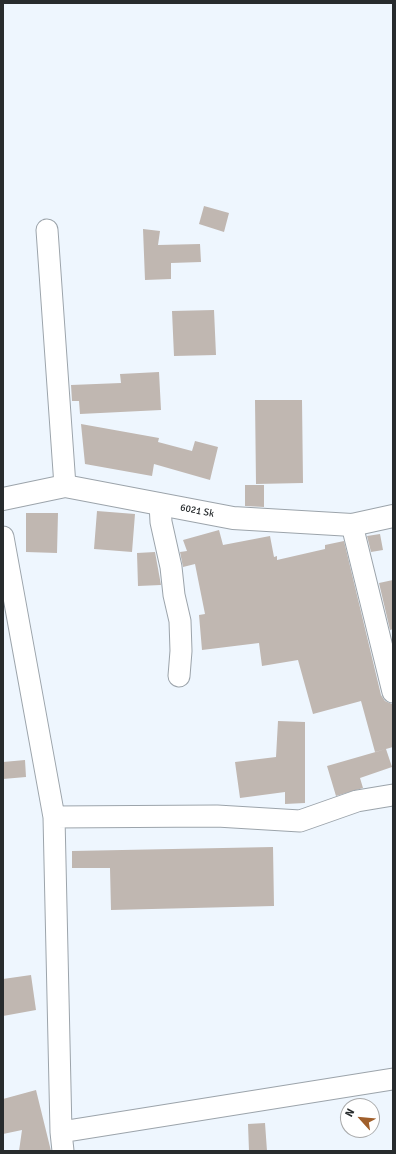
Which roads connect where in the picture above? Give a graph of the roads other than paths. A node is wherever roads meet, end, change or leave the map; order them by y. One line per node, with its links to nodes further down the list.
1 (47, 230): 2 (street)
2 (65, 486): 3 (street, 6021 Sk); 4 (street, 6021 Sk)
3 (3, 499)
4 (160, 504): 6 (street, 6021 Sk); 8 (street)
5 (393, 516): 6 (street, 6021 Sk)
6 (352, 524): 9 (street)
7 (3, 538): 11 (street)
8 (179, 676)
9 (393, 692)
10 (393, 795): 11 (street)
11 (54, 817): 13 (street)
12 (393, 1079): 13 (street)
13 (62, 1142)

